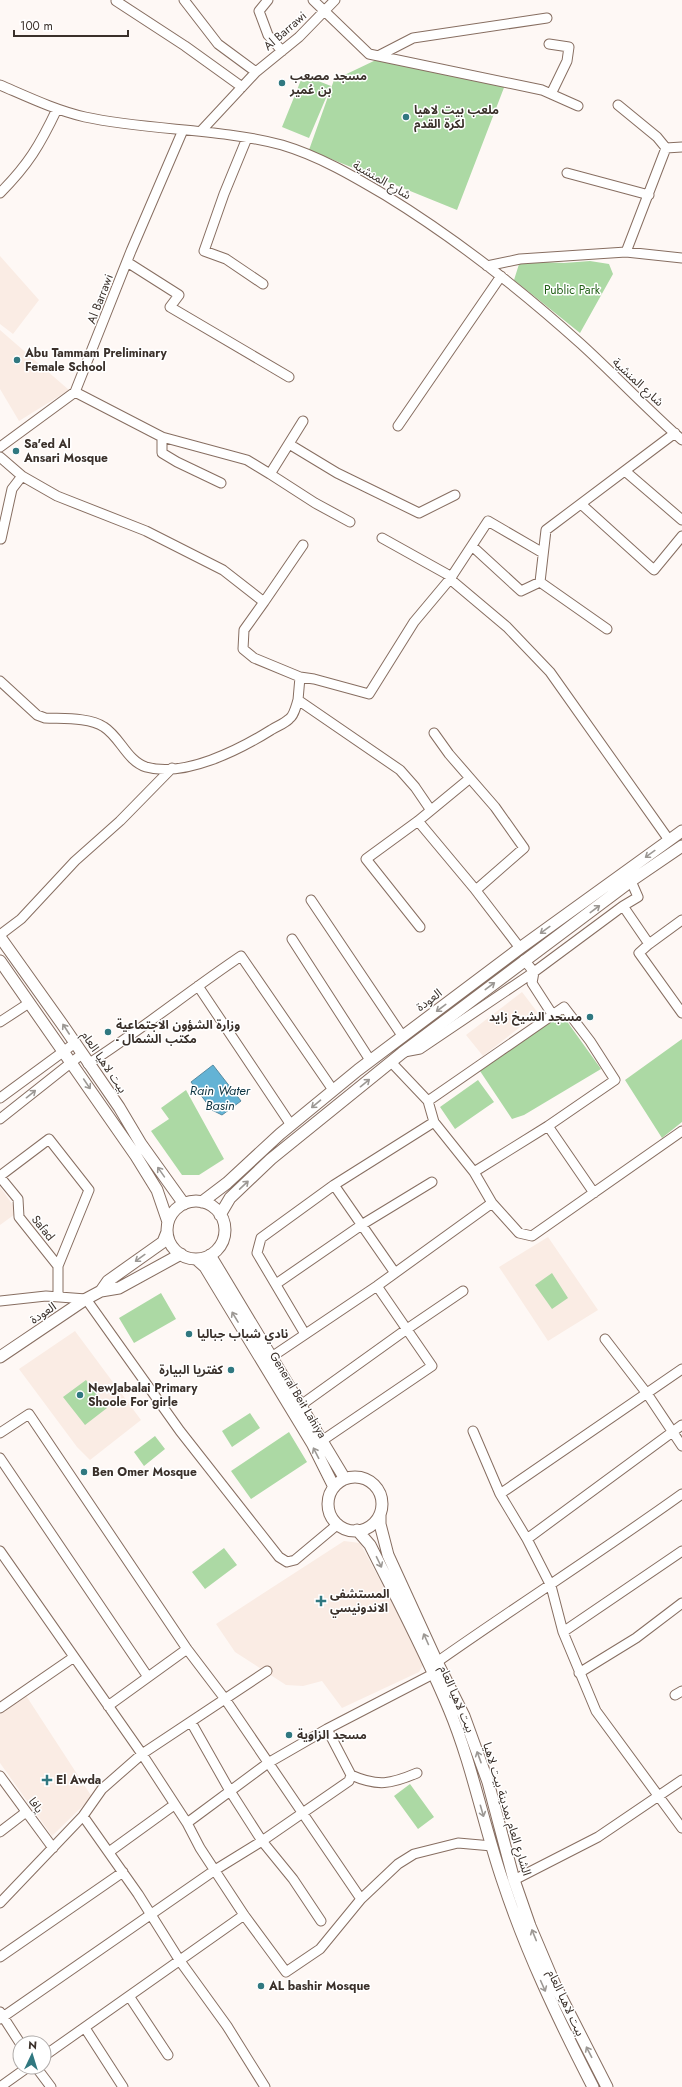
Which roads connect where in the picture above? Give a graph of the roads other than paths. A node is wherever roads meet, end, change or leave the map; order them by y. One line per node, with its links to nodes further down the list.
1 (184, 0): 11 (street)
2 (268, 0): 9 (street)
3 (313, 0): 6 (street)
4 (335, 0): 6 (street, Al Barrawi)
5 (116, 1): 13 (street)
6 (325, 10): 9 (street, Al Barrawi); 10 (street)
7 (547, 18): 10 (street)
8 (549, 44): 14 (street)
9 (282, 51): 11 (street, Al Barrawi)
10 (380, 55): 14 (street)
11 (256, 72): 13 (street, Al Barrawi)
12 (0, 85): 17 (street, شارع المنشية)
13 (242, 87): 19 (street, Al Barrawi)
14 (551, 94): 16 (street)
15 (618, 105): 22 (street)
16 (578, 106)
17 (57, 109): 18 (street, شارع المنشية); 24 (street)
18 (183, 130): 19 (street, شارع المنشية); 28 (street, Al Barrawi)
19 (201, 131): 20 (street, شارع المنشية)
20 (247, 138): 29 (street, شارع المنشية); 31 (street)
21 (682, 147): 22 (street)
22 (666, 148): 25 (street)
23 (567, 173): 25 (street)
24 (0, 193)
25 (649, 195): 26 (street)
26 (626, 252): 27 (street); 29 (street)
27 (682, 258)
28 (127, 262): 32 (street); 33 (street, Al Barrawi)
29 (487, 266): 30 (street, شارع المنشية)
30 (501, 276): 35 (street); 36 (street, شارع المنشية)
31 (263, 284)
32 (289, 377)
33 (75, 392): 37 (street); 40 (street)
34 (303, 420): 39 (street)
35 (398, 426)
36 (675, 433): 38 (street, شارع المنشية); 42 (street)
37 (162, 437): 43 (street); 45 (street)
38 (682, 440)
39 (289, 444): 43 (street); 46 (street)
40 (0, 447)
41 (0, 457): 44 (street)
42 (625, 471): 47 (street); 48 (street)
43 (270, 474): 49 (street)
44 (22, 476): 51 (street); 58 (street)
45 (220, 483)
46 (455, 495)
47 (581, 504): 50 (street); 55 (street)
48 (682, 520)
49 (350, 522)
50 (682, 536)
51 (1, 538)
52 (382, 538): 56 (street)
53 (303, 545): 58 (street)
54 (472, 546): 55 (street); 56 (street); 57 (street)
55 (543, 553): 57 (street)
56 (451, 578): 60 (street); 69 (street)
57 (540, 582): 59 (street)
58 (264, 602): 60 (street)
59 (606, 628)
60 (300, 677): 62 (street)
61 (0, 681): 64 (street)
62 (298, 700): 64 (street); 66 (street)
63 (434, 733): 65 (street)
64 (172, 768): 77 (street)
65 (469, 778): 66 (street); 72 (street)
66 (430, 809): 67 (street)
67 (418, 821): 72 (street); 76 (street)
68 (682, 831): 69 (main road, العودة)
69 (669, 840): 80 (main road, العودة, one-way to 80)
70 (682, 846): 71 (main road)
71 (631, 881): 74 (street); 82 (main road, one-way to 71)
72 (476, 890): 80 (street)
73 (311, 900): 89 (street)
74 (623, 906): 79 (street); 83 (street)
75 (682, 920): 79 (street)
76 (420, 927)
77 (0, 936): 90 (main road, بيت لاهيا العام, one-way to 77)
78 (292, 939): 94 (street)
79 (649, 944): 86 (street)
80 (520, 948): 89 (main road, العودة, one-way to 89)
81 (0, 960): 85 (main road)
82 (524, 960): 83 (street); 92 (main road, one-way to 82)
83 (534, 972): 87 (street); 92 (street)
84 (198, 986): 97 (street); 98 (street); 103 (street)
85 (29, 1002): 88 (street); 91 (main road)
86 (682, 1013)
87 (552, 1014): 100 (street); 104 (street)
88 (0, 1022)
89 (403, 1037): 94 (main road, العودة)
90 (75, 1043): 91 (street); 93 (main road, بيت لاهيا العام)
91 (63, 1052): 95 (main road); 99 (street)
92 (402, 1053): 96 (main road)
93 (82, 1054): 95 (street); 97 (main road, بيت لاهيا العام)
94 (370, 1060): 98 (main road, العودة)
95 (71, 1062): 101 (street, one-way to 95); 116 (main road, one-way to 116)
96 (391, 1062): 100 (street); 114 (main road, one-way to 96)
97 (88, 1064): 113 (main road, بيت لاهيا العام, one-way to 97)
98 (333, 1090): 103 (main road, العودة, one-way to 103)
99 (0, 1098)
100 (428, 1101): 102 (street)
101 (0, 1119)
102 (434, 1122): 106 (street); 109 (street)
103 (291, 1125): 111 (main road, العودة)
104 (548, 1126): 106 (street); 110 (street)
105 (682, 1132): 110 (street)
106 (474, 1172): 112 (street)
107 (0, 1177): 120 (street, Safad); 120 (street)
108 (432, 1182): 115 (street)
109 (334, 1185): 115 (street); 122 (street)
110 (594, 1193): 112 (street)
111 (202, 1202): 113 (main road); 114 (main road)
112 (492, 1203): 121 (street)
113 (184, 1204): 116 (main road)
114 (220, 1215): 118 (main road)
115 (363, 1224): 121 (street); 122 (street)
116 (168, 1227): 117 (main road); 124 (main road, العودة, one-way to 124)
117 (181, 1254): 119 (main road); 124 (main road, العودة)
118 (210, 1255): 119 (main road); 132 (main road, General Beit Lahiya)
119 (196, 1259): 145 (main road, General Beit Lahiya, one-way to 119)
120 (58, 1266): 126 (street)
121 (395, 1274): 123 (street)
122 (276, 1284): 130 (street)
123 (377, 1286): 129 (street); 130 (street)
124 (101, 1291): 127 (main road, العودة)
125 (463, 1291): 129 (street)
126 (58, 1296): 127 (street); 128 (street)
127 (86, 1299): 133 (main road, العودة); 149 (street)
128 (0, 1301)
129 (407, 1328): 136 (street); 141 (street)
130 (305, 1334): 132 (street)
131 (605, 1339): 135 (street)
132 (273, 1356): 136 (main road, General Beit Lahiya)
133 (0, 1357)
134 (682, 1370): 135 (street)
135 (648, 1394): 140 (street); 146 (street)
136 (301, 1405): 141 (main road, General Beit Lahiya)
137 (682, 1425): 140 (street)
138 (473, 1431): 146 (street)
139 (0, 1433): 157 (street)
140 (671, 1433): 142 (street); 151 (street)
141 (323, 1440): 144 (main road, General Beit Lahiya)
142 (682, 1446)
143 (0, 1458): 163 (street)
144 (345, 1479): 145 (main road); 148 (main road)
145 (334, 1487): 149 (main road)
146 (500, 1494): 151 (street)
147 (682, 1494): 154 (street)
148 (380, 1514): 150 (main road); 159 (main road, الشارع العام بمدينة بيت لاهيا, one-way to 148)
149 (338, 1524): 150 (main road)
150 (357, 1530): 162 (main road, بيت لاهيا العام, one-way to 162)
151 (528, 1539): 154 (street)
152 (0, 1551): 158 (street)
153 (682, 1551): 156 (street)
154 (551, 1586): 156 (street); 159 (street)
155 (682, 1603): 161 (street)
156 (563, 1632): 161 (street)
157 (187, 1649): 163 (street); 164 (street)
158 (74, 1657): 165 (street); 166 (street)
159 (437, 1662): 190 (main road, الشارع العام بمدينة بيت لاهيا, one-way to 159)
160 (267, 1671): 164 (street)
161 (579, 1673): 176 (street)
162 (433, 1674): 168 (street); 185 (main road, بيت لاهيا العام, one-way to 185)
163 (148, 1677): 165 (street)
164 (225, 1699): 167 (street); 170 (street)
165 (108, 1706): 169 (street)
166 (0, 1708)
167 (191, 1722): 169 (street); 175 (street)
168 (327, 1729): 170 (street); 172 (street)
169 (142, 1754): 177 (street); 180 (street)
170 (268, 1763): 175 (street); 179 (street)
171 (417, 1773): 172 (street)
172 (351, 1775): 179 (street)
173 (0, 1776): 178 (street, يافا)
174 (682, 1780): 176 (street)
175 (230, 1791): 181 (street); 184 (street)
176 (658, 1795): 182 (street); 190 (street)
177 (174, 1804): 181 (street); 187 (street)
178 (26, 1812): 183 (street); 186 (street, يافا)
179 (301, 1813): 184 (street); 191 (street)
180 (83, 1816): 186 (street); 187 (street)
181 (188, 1823): 188 (street)
182 (682, 1828)
183 (0, 1832)
184 (262, 1842): 188 (street); 195 (street)
185 (492, 1846): 191 (street); 210 (main road, بيت لاهيا العام, one-way to 210)
186 (53, 1848): 192 (street)
187 (109, 1852): 189 (street)
188 (215, 1870): 193 (street); 194 (street)
189 (123, 1872): 193 (street); 196 (street)
190 (514, 1880): 211 (main road, الشارع العام بمدينة بيت لاهيا, one-way to 190)
191 (361, 1899): 194 (street)
192 (0, 1903)
193 (151, 1915): 197 (street); 199 (street)
194 (244, 1915): 197 (street)
195 (321, 1921)
196 (0, 1957)
197 (180, 1961): 198 (street); 209 (street)
198 (129, 1996): 200 (street); 203 (street)
199 (1, 2016): 201 (street)
200 (85, 2028): 202 (street); 208 (street)
201 (14, 2035)
202 (52, 2051)
203 (168, 2055)
204 (17, 2075): 206 (street)
205 (42, 2075): 207 (street)
206 (0, 2087)
207 (51, 2087)
208 (123, 2087)
209 (265, 2087)
210 (593, 2087)
211 (607, 2087)

